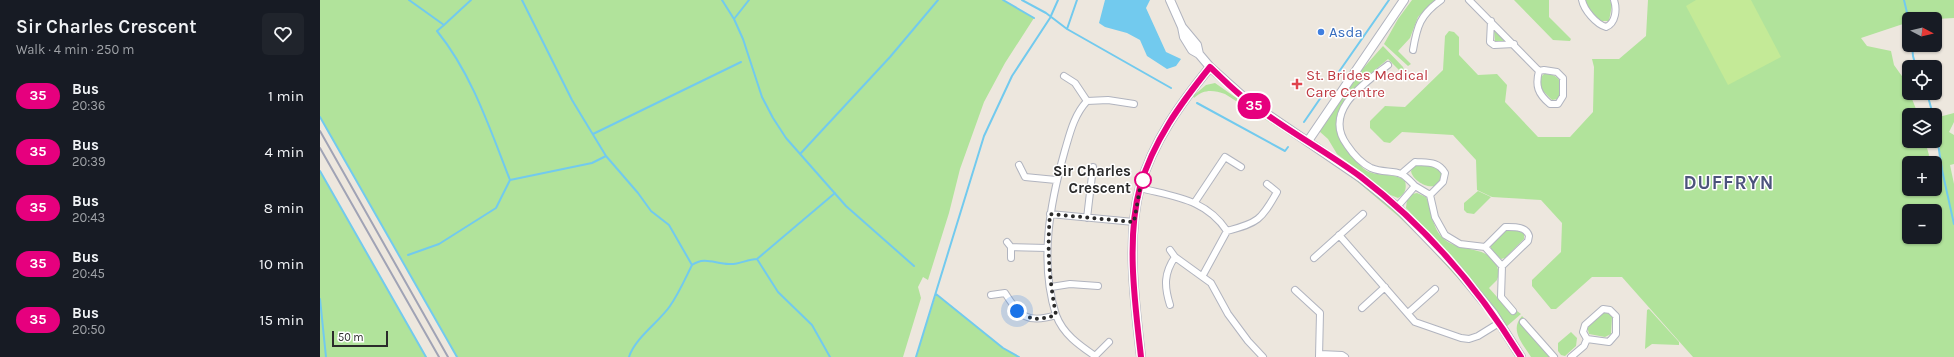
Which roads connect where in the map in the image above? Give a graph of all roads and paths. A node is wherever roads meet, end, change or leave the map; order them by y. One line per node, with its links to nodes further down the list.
1 (1170, 0): 11 (street)
2 (1404, 0): 16 (street)
3 (1441, 0): 9 (street)
4 (1469, 0): 7 (street)
5 (1582, 0): 6 (street)
6 (1614, 0)
7 (1491, 21): 8 (street); 8 (street)
8 (1514, 44): 12 (street)
9 (1412, 50)
10 (1388, 65): 20 (street)
11 (1210, 67): 16 (street); 24 (street)
12 (1539, 71): 12 (street)
13 (1064, 76): 14 (street)
14 (1087, 101): 15 (street); 21 (street)
15 (1134, 104)
16 (1308, 141): 27 (street)
17 (1019, 165): 21 (street)
18 (1093, 167): 30 (street)
19 (1241, 167): 26 (street)
20 (1401, 174): 23 (street); 25 (street)
21 (1056, 180): 28 (street)
22 (1267, 184): 32 (street)
23 (1415, 186): 25 (street); 27 (street)
24 (1140, 188): 26 (street); 31 (street)
25 (1430, 195): 34 (street)
26 (1195, 202): 32 (street)
27 (1397, 207): 53 (street)
28 (1050, 214): 30 (street); 35 (street)
29 (1363, 214): 33 (street)
30 (1087, 218): 31 (street)
31 (1134, 222): 59 (street)
32 (1227, 231): 41 (street)
33 (1339, 235): 39 (street); 44 (street)
34 (1485, 247): 40 (street); 40 (street)
35 (1048, 248): 38 (street); 43 (street)
36 (1170, 250): 37 (street)
37 (1175, 257): 41 (street); 48 (street)
38 (1011, 258)
39 (1314, 258)
40 (1502, 266): 50 (street)
41 (1203, 276): 58 (street)
42 (1098, 286): 43 (street)
43 (1051, 287): 52 (street)
44 (1385, 287): 49 (street); 51 (street)
45 (1434, 289): 51 (street)
46 (1295, 290): 57 (street)
47 (991, 295): 52 (street)
48 (1170, 305)
49 (1362, 308)
50 (1513, 311)
51 (1408, 313): 53 (street)
52 (1056, 315): 56 (street)
53 (1499, 322): 61 (street)
54 (1523, 322): 62 (street)
55 (1587, 339): 55 (street); 63 (street)
56 (1110, 342)
57 (1320, 355): 60 (street)
58 (1261, 356)
59 (1141, 357)
60 (1345, 357)
61 (1521, 357)
62 (1554, 357)
63 (1571, 357)

